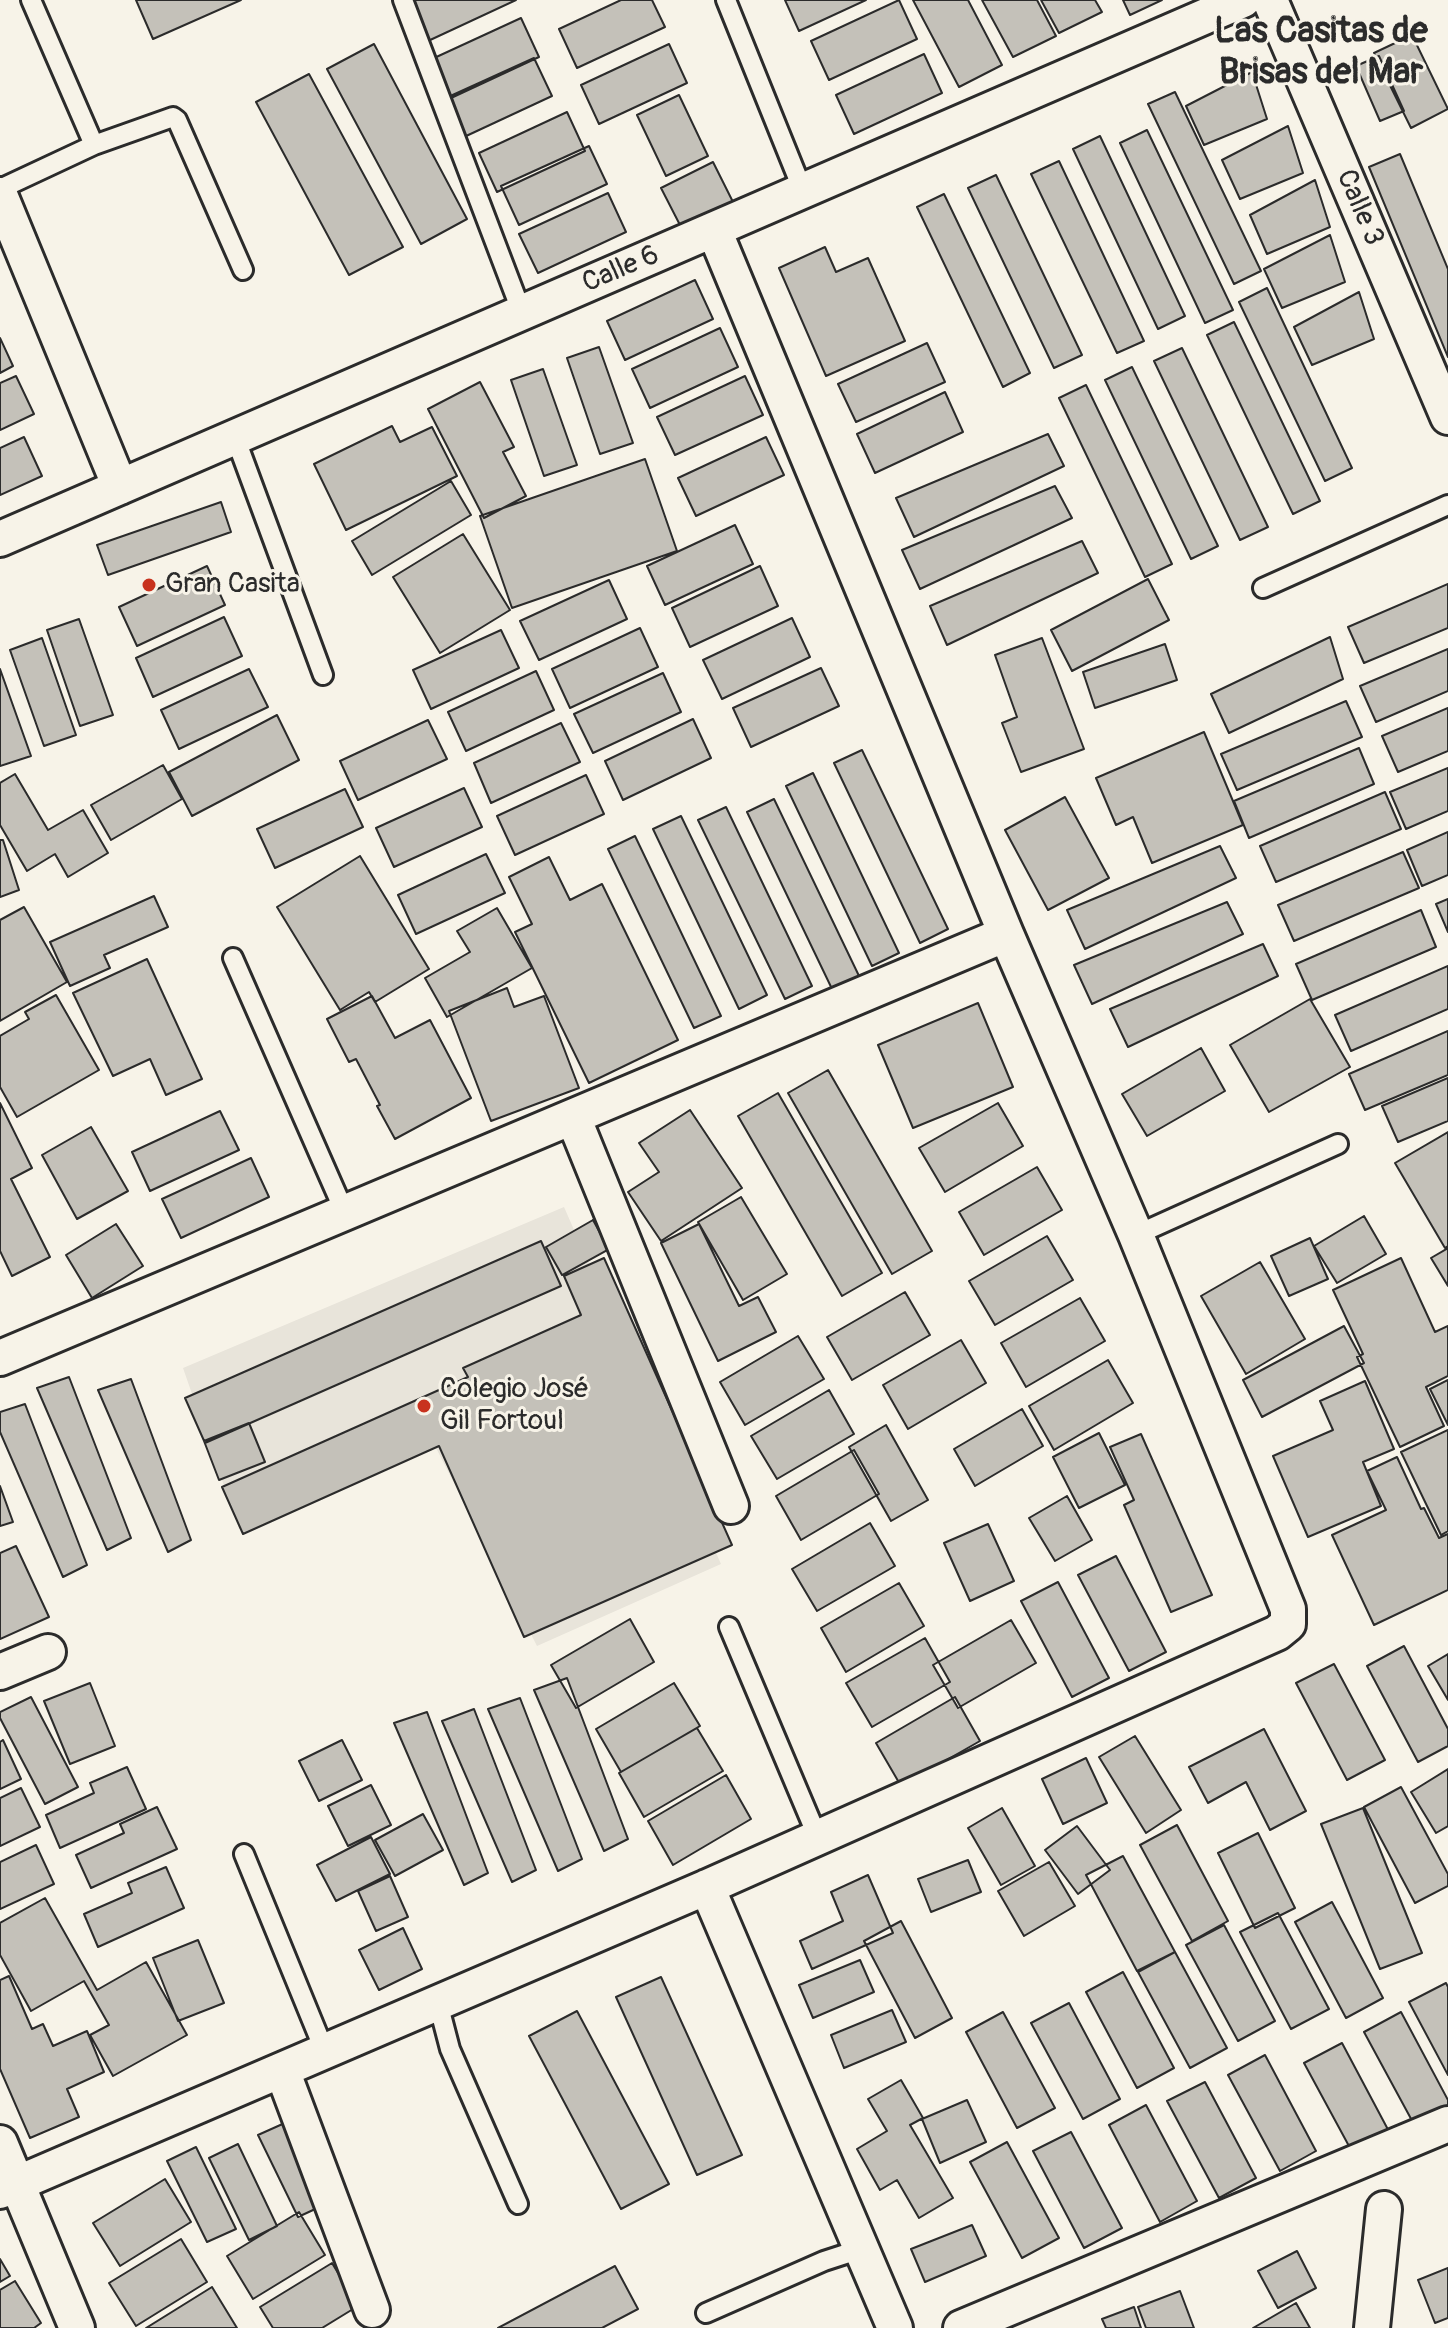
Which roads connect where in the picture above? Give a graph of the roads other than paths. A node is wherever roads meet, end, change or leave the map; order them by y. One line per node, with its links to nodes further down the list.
1 (31, 0): 6 (lane)
2 (403, 0): 11 (lane)
3 (726, 0): 7 (lane)
4 (1243, 0): 7 (street, Calle 6)
5 (1270, 0): 12 (street, Calle 3)
6 (94, 145): 8 (lane); 10 (lane)
7 (803, 191): 9 (street, Calle 6)
8 (0, 192): 14 (street)
9 (714, 230): 11 (street, Calle 6); 19 (street)
10 (243, 270)
11 (522, 313): 13 (street, Calle 6)
12 (1448, 417)
13 (235, 437): 14 (street, Calle 6); 18 (lane)
14 (120, 487): 16 (street, Calle 6)
15 (1448, 505): 17 (lane)
16 (0, 539)
17 (1263, 588)
18 (323, 675)
19 (1006, 934): 21 (street); 24 (street)
20 (233, 958): 23 (lane)
21 (573, 1117): 23 (street); 26 (street)
22 (1338, 1144): 24 (lane)
23 (345, 1213): 25 (street)
24 (1136, 1235): 30 (street)
25 (0, 1358)
26 (731, 1506)
27 (729, 1627): 30 (lane)
28 (48, 1652): 29 (street)
29 (0, 1672)
30 (818, 1838): 32 (street)
31 (244, 1854): 34 (lane)
32 (707, 1887): 33 (street); 41 (street)
33 (438, 2003): 34 (street); 39 (lane)
34 (325, 2052): 35 (street)
35 (282, 2070): 38 (street); 42 (street)
36 (1448, 2124): 46 (street)
37 (0, 2143): 38 (street)
38 (9, 2188): 44 (street)
39 (518, 2204)
40 (1384, 2209): 47 (street)
41 (861, 2249): 43 (lane); 45 (street)
42 (372, 2310)
43 (706, 2313)
44 (77, 2328)
45 (895, 2328)
46 (961, 2328)
47 (1372, 2328)

